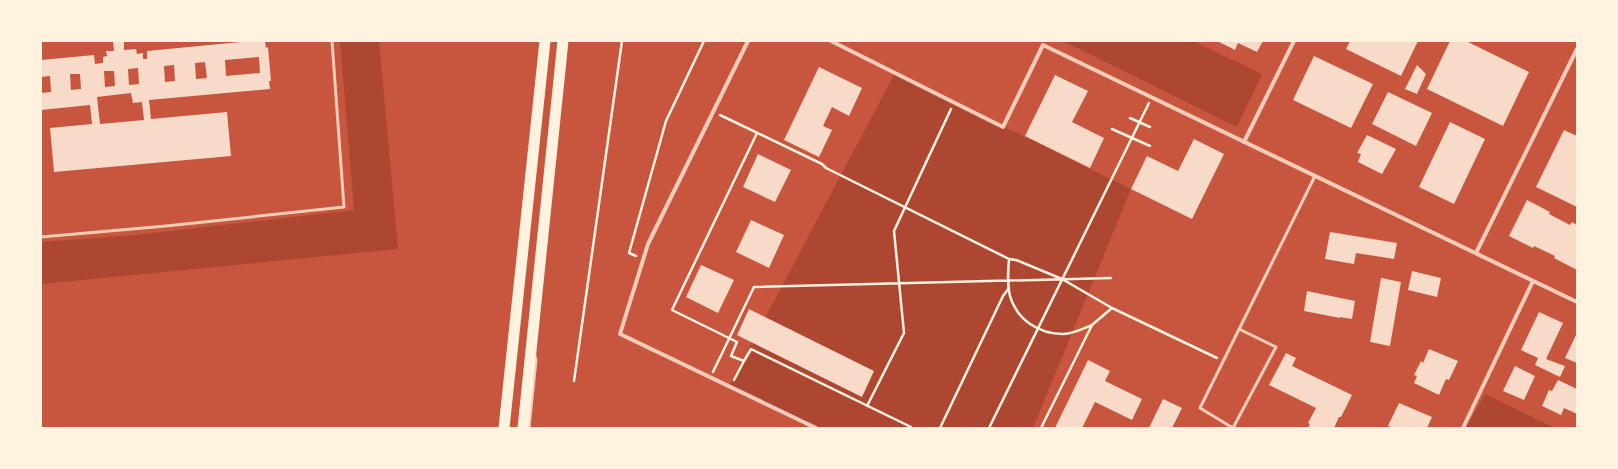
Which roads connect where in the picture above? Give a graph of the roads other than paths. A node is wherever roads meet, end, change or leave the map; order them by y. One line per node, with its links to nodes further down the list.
1 (332, 41): 11 (lane)
2 (545, 41): 17 (highway)
3 (563, 41): 16 (highway)
4 (748, 41): 20 (street)
5 (831, 41): 7 (street)
6 (1294, 41): 9 (street)
7 (1044, 43): 9 (street)
8 (1577, 49): 12 (street)
9 (1244, 142): 10 (street)
10 (1315, 176): 12 (street); 15 (lane)
11 (41, 236)
12 (1476, 253): 13 (street)
13 (1533, 281): 14 (street); 22 (street)
14 (1577, 302)
15 (1239, 329): 21 (lane); 21 (lane)
16 (532, 344): 18 (highway); 19 (lane)
17 (504, 428)
18 (523, 428)
19 (529, 428)
20 (816, 428)
21 (1233, 428)
22 (1463, 428)

